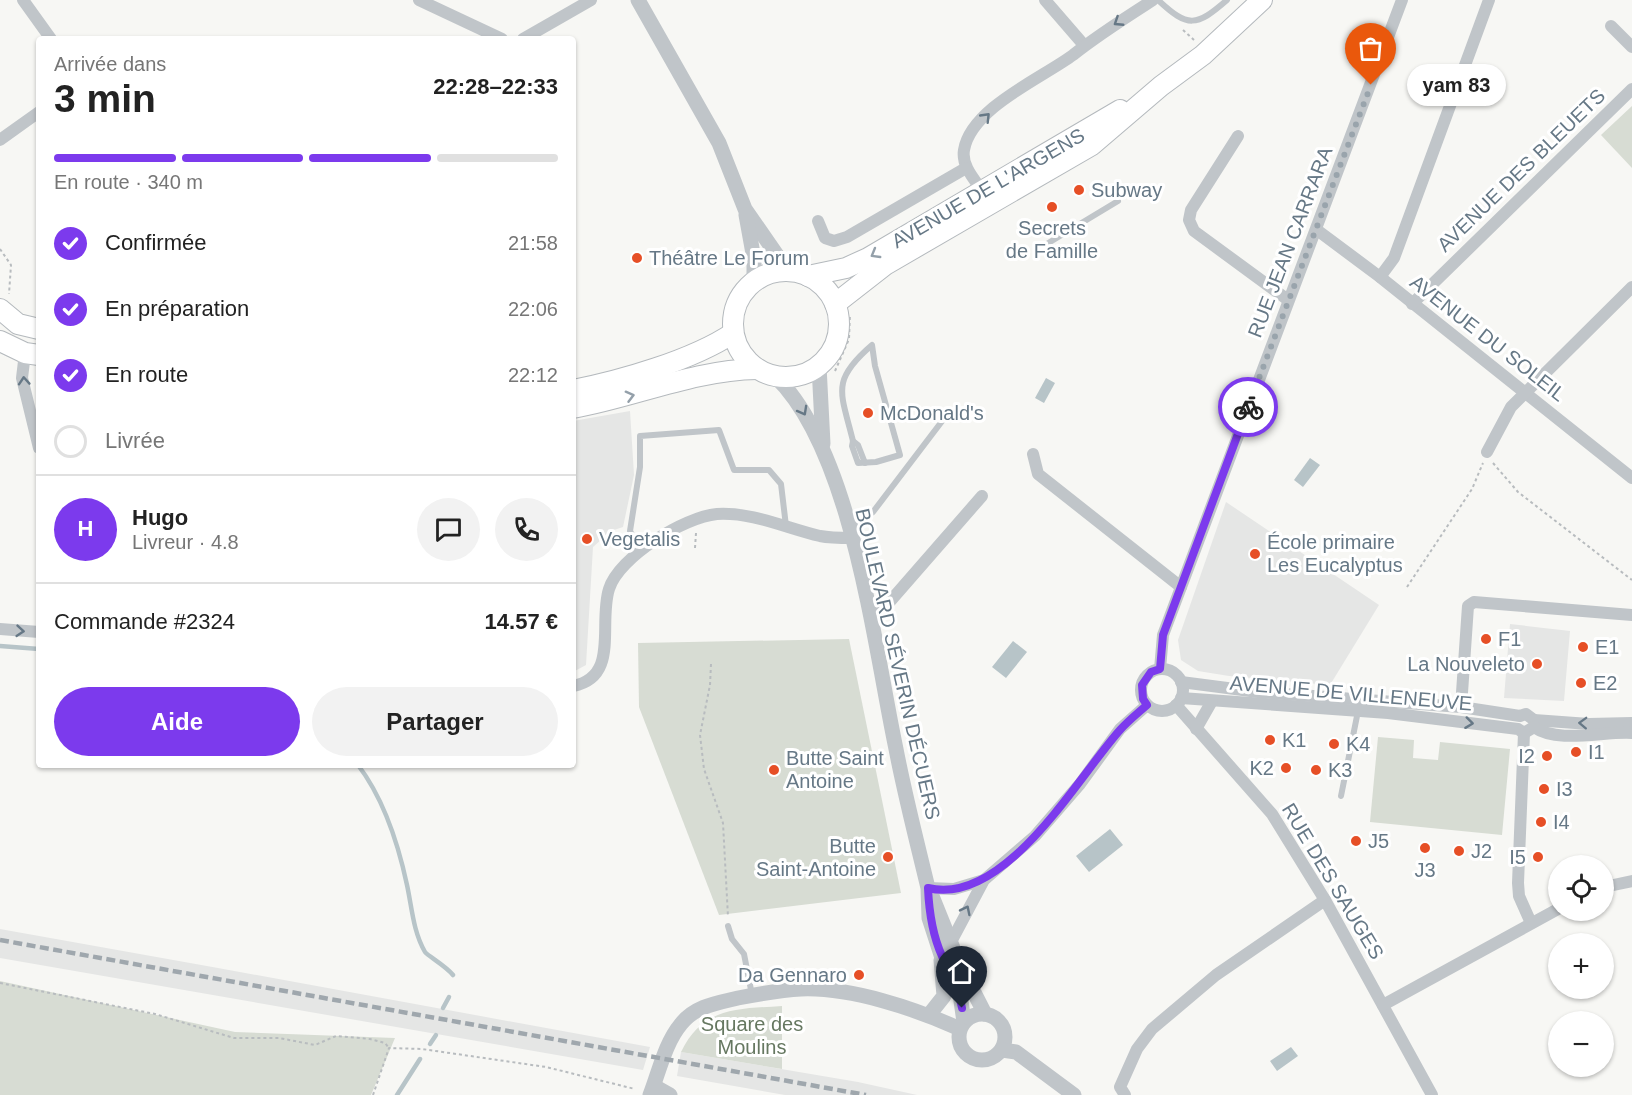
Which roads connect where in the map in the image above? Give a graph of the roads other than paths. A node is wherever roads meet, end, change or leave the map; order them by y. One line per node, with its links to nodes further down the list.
1 (23, 0): 13 (street)
2 (419, 0): 14 (street)
3 (591, 0): 15 (street)
4 (638, 0): 25 (street)
5 (1045, 0): 16 (street)
6 (1153, 0): 16 (street, one-way to 16)
7 (1158, 0): 8 (lane)
8 (1227, 0)
9 (1262, 0): 23 (main road, AVENUE DE L'ARGENS)
10 (1402, 0): 27 (street, RUE JEAN CARRARA)
11 (1489, 0): 31 (street)
12 (1611, 26): 17 (street)
13 (49, 36)
14 (496, 36)
15 (528, 36)
16 (1083, 44): 22 (street, one-way to 16)
17 (1632, 47)
18 (1632, 89): 36 (street, AVENUE DES BLEUETS)
19 (36, 114): 21 (street)
20 (1239, 136): 34 (street)
21 (0, 140)
22 (966, 168): 23 (street); 26 (street)
23 (987, 197): 30 (main road, AVENUE DE L'ARGENS, one-way to 30); 35 (main road, AVENUE DE L'ARGENS)
24 (1118, 201): 28 (lane)
25 (746, 209): 29 (street); 32 (street)
26 (818, 221)
27 (1317, 230): 31 (street, AVENUE DU SOLEIL); 34 (street, RUE JEAN CARRARA)
28 (1045, 245)
29 (788, 271): 30 (main road); 32 (main road)
30 (808, 276): 35 (main road)
31 (1380, 277): 36 (street, AVENUE DU SOLEIL)
32 (754, 282): 39 (main road)
33 (1632, 287): 45 (street)
34 (1288, 300): 58 (street, RUE JEAN CARRARA)
35 (836, 304): 42 (main road)
36 (1412, 304): 45 (street, AVENUE DU SOLEIL)
37 (0, 309): 38 (main road)
38 (36, 328)
39 (733, 333): 43 (main road); 44 (main road)
40 (0, 341): 41 (main road)
41 (32, 354): 48 (street, one-way to 41)
42 (819, 366): 43 (main road); 50 (street, BOULEVARD SÉVERIN DÉCUERS)
43 (766, 373): 46 (main road, one-way to 43); 50 (street, BOULEVARD SÉVERIN DÉCUERS, one-way to 50)
44 (576, 389)
45 (1525, 391): 51 (street); 53 (street, AVENUE DU SOLEIL)
46 (576, 407)
47 (950, 412): 56 (lane)
48 (36, 436)
49 (853, 441): 49 (lane)
50 (824, 450): 56 (street, BOULEVARD SÉVERIN DÉCUERS)
51 (1487, 452)
52 (1033, 454): 58 (street)
53 (1632, 478)
54 (982, 496): 59 (street)
55 (786, 526): 56 (street); 57 (street); 57 (lane)
56 (849, 531): 59 (street, BOULEVARD SÉVERIN DÉCUERS)
57 (641, 552): 65 (street)
58 (1181, 587): 63 (street, RUE JEAN CARRARA)
59 (869, 612): 79 (street, BOULEVARD SÉVERIN DÉCUERS)
60 (1632, 615): 69 (street)
61 (0, 629): 62 (street, one-way to 62)
62 (36, 632)
63 (1160, 669): 64 (street); 68 (street)
64 (1181, 682): 67 (street); 69 (street, AVENUE DE VILLENEUVE)
65 (576, 685)
66 (1212, 701): 67 (street, AVENUE DE VILLENEUVE); 70 (street, AVENUE DE VILLENEUVE); 73 (street)
67 (1179, 702): 68 (street); 73 (street, RUE DES SAUGES)
68 (1147, 705): 76 (street)
69 (1461, 707): 72 (street, AVENUE DE VILLENEUVE)
70 (1358, 711): 72 (street, AVENUE DE VILLENEUVE, one-way to 72); 75 (lane)
71 (1632, 723): 72 (street, AVENUE DE VILLENEUVE, one-way to 72)
72 (1526, 725): 74 (street, AVENUE DE VILLENEUVE); 82 (street)
73 (1196, 729): 80 (street, RUE DES SAUGES)
74 (1632, 734)
75 (1341, 796)
76 (984, 880): 79 (street); 84 (street, one-way to 76)
77 (1632, 881): 78 (street)
78 (1614, 885)
79 (928, 888): 84 (street, BOULEVARD SÉVERIN DÉCUERS); 85 (street, BOULEVARD SÉVERIN DÉCUERS)
80 (1325, 900): 87 (street, RUE DES SAUGES); 93 (street)
81 (1548, 914): 82 (street)
82 (1531, 923): 87 (street)
83 (728, 926): 86 (lane)
84 (951, 942): 88 (street, BOULEVARD SÉVERIN DÉCUERS)
85 (941, 955): 89 (street); 90 (street, BOULEVARD SÉVERIN DÉCUERS)
86 (752, 996): 89 (street); 92 (street)
87 (1383, 1005): 96 (street, RUE DES SAUGES)
88 (985, 1014): 90 (street); 91 (street)
89 (929, 1015): 90 (street)
90 (962, 1026): 91 (street)
91 (1002, 1050): 95 (street)
92 (652, 1091): 94 (street)
93 (1122, 1091)
94 (670, 1095)
95 (1074, 1095)
96 (1432, 1095)

